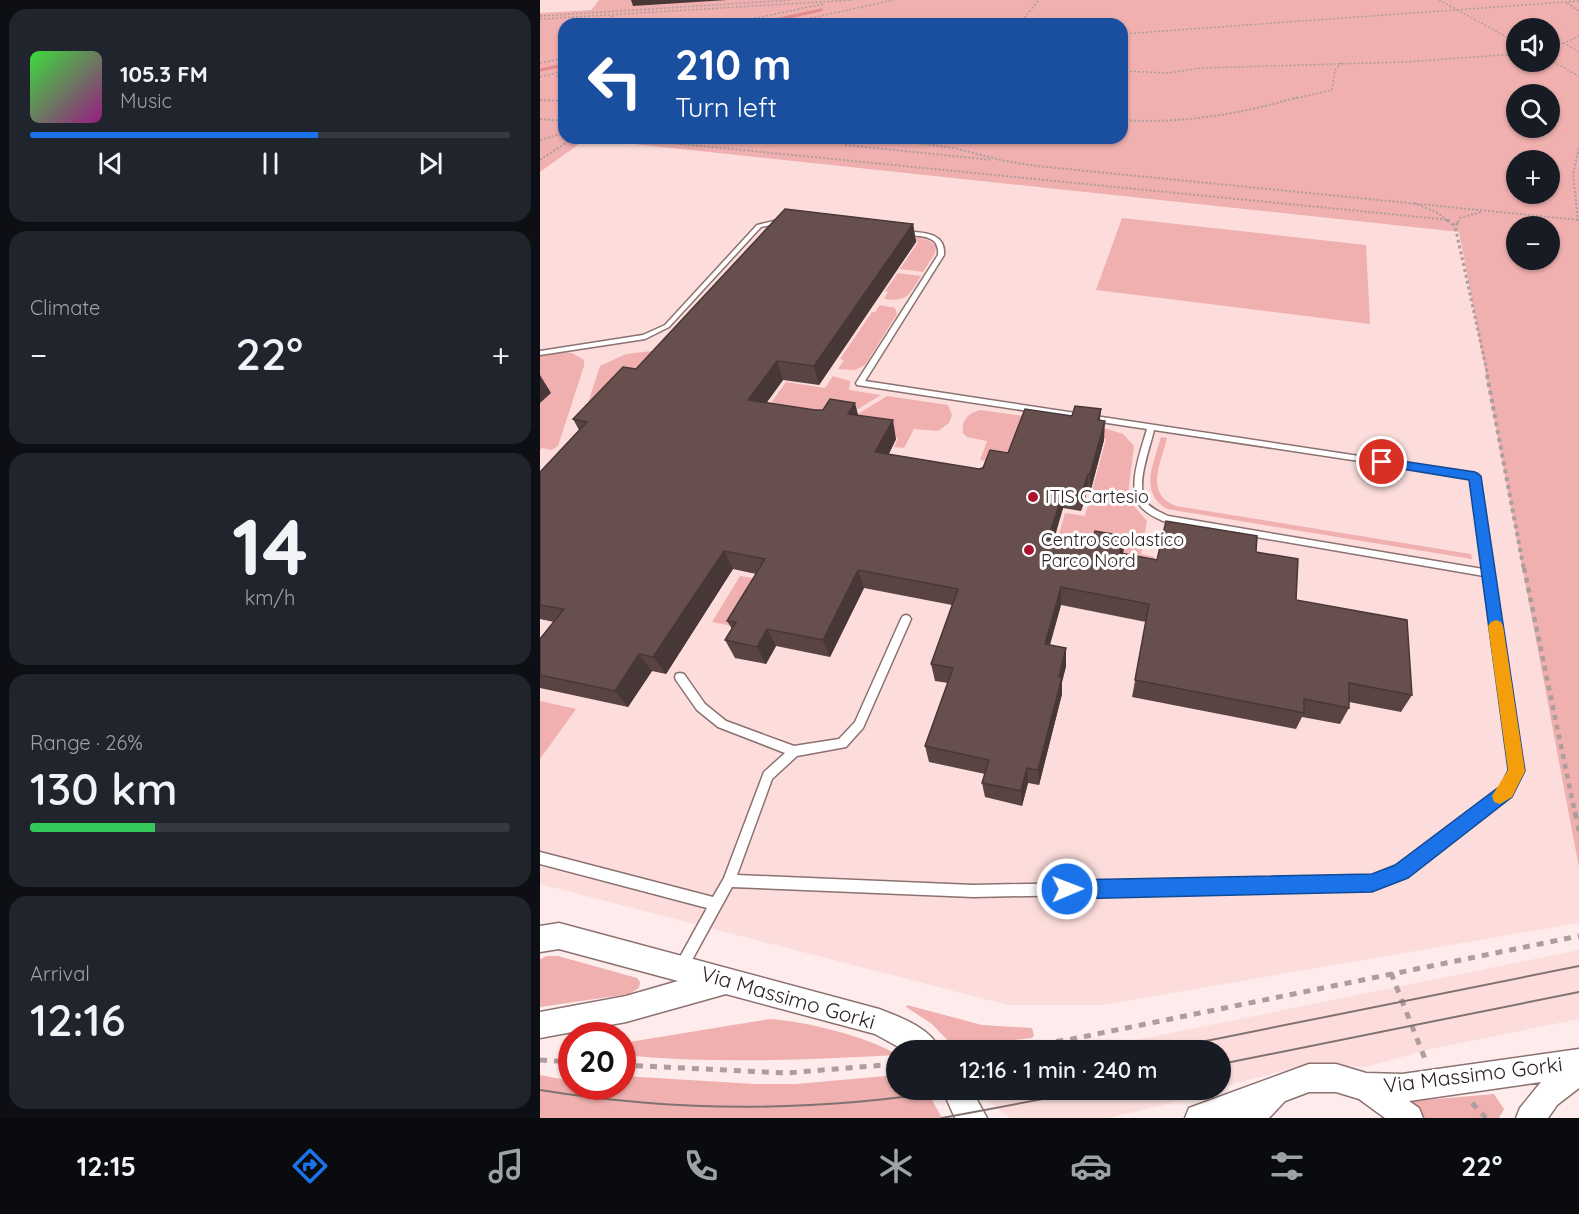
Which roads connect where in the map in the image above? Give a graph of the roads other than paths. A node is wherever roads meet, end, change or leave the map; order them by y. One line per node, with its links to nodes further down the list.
1 (796, 221): 3 (lane)
2 (898, 233): 4 (lane)
3 (540, 353)
4 (1151, 428): 5 (lane); 5 (lane)
5 (1488, 573): 10 (lane)
6 (906, 619): 8 (lane)
7 (680, 677): 8 (lane)
8 (794, 751): 10 (lane)
9 (540, 858): 11 (lane)
10 (729, 881): 11 (lane)
11 (716, 904): 13 (lane)
12 (540, 939): 13 (street, Via Massimo Gorki)
13 (680, 968): 14 (street, Via Massimo Gorki)
14 (727, 980): 15 (street); 16 (street, Via Massimo Gorki)
15 (540, 1025)
16 (913, 1040)
17 (1579, 1063): 19 (street, Via Massimo Gorki)
18 (1579, 1071): 26 (street, Via Massimo Gorki)
19 (1366, 1087): 20 (street); 25 (street)
20 (1275, 1091): 23 (street); 24 (street)
21 (961, 1100): 22 (street)
22 (973, 1118)
23 (1199, 1118)
24 (1250, 1118)
25 (1409, 1118)
26 (1530, 1118)

